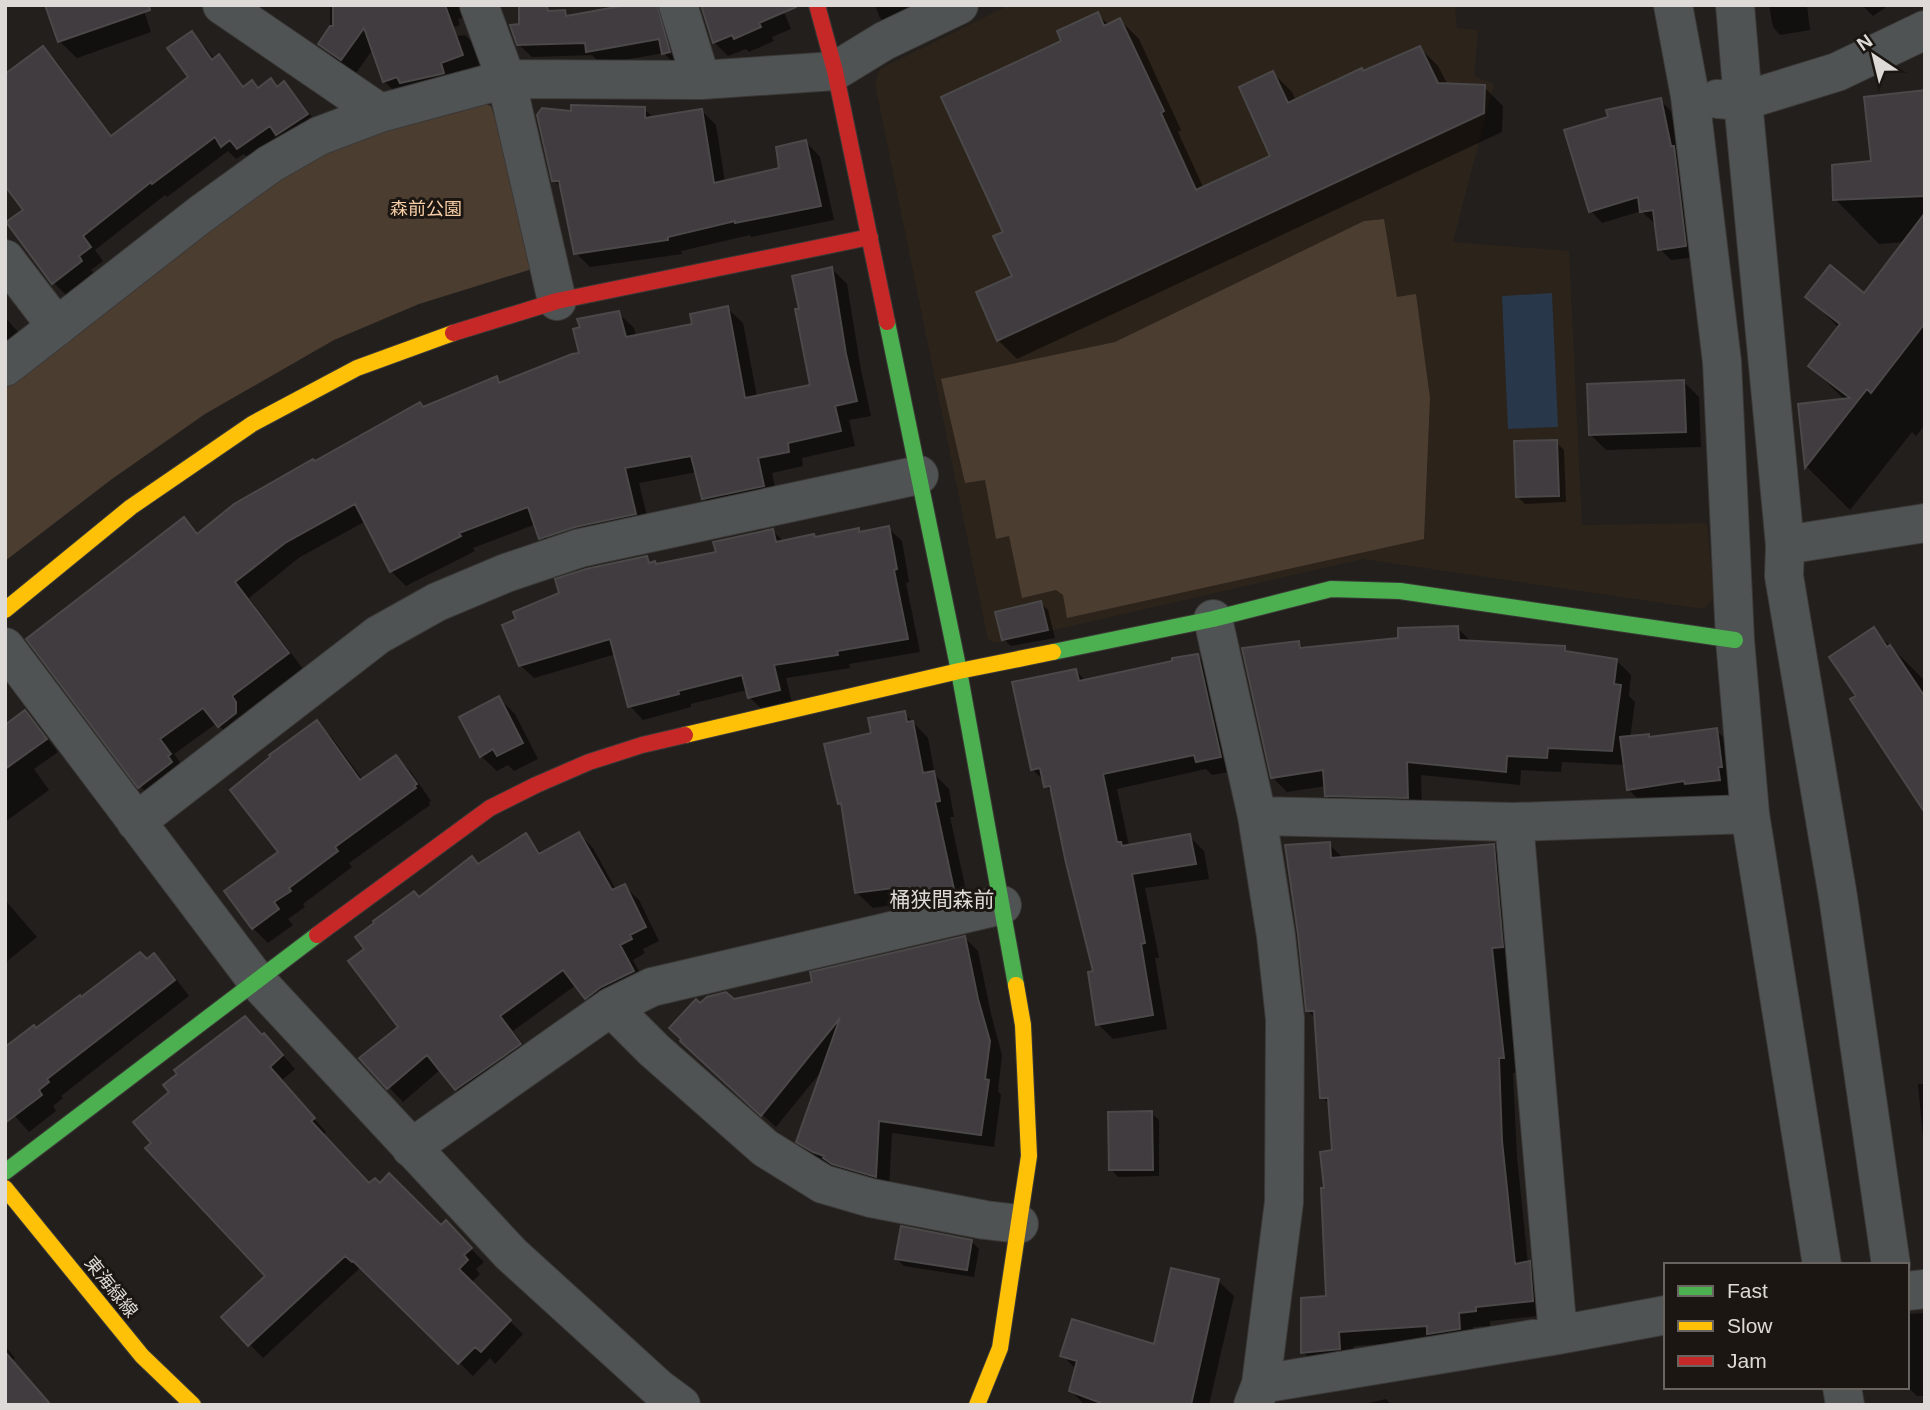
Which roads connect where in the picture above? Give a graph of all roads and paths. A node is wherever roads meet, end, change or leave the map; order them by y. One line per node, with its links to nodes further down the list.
1 (222, 5): 14 (street)
2 (479, 5): 10 (street)
3 (678, 5): 11 (street)
4 (817, 5): 9 (street)
5 (959, 5): 9 (street)
6 (1673, 5): 12 (street)
7 (1735, 5): 13 (street)
8 (1925, 30): 13 (street)
9 (835, 71): 11 (street); 15 (street)
10 (506, 79): 11 (street); 14 (street); 17 (street)
11 (701, 80)
12 (1690, 96): 13 (street); 25 (street)
13 (1742, 101): 22 (street)
14 (380, 113): 18 (street)
15 (870, 237): 17 (street); 20 (street)
16 (5, 259): 18 (street)
17 (557, 301): 23 (street)
18 (57, 327): 19 (street)
19 (5, 368)
20 (919, 475): 27 (street); 30 (street)
21 (1925, 523): 22 (street)
22 (1785, 545): 40 (street)
23 (5, 610)
24 (1213, 619): 25 (street); 27 (street); 29 (street)
25 (1735, 640): 28 (street)
26 (5, 647): 30 (street)
27 (959, 671): 32 (street); 33 (street)
28 (1749, 814): 31 (street); 39 (street)
29 (1257, 816): 31 (street); 43 (street)
30 (136, 822): 33 (street)
31 (1514, 822): 42 (street)
32 (1002, 905): 34 (street); 38 (street)
33 (256, 979): 35 (street); 36 (street)
34 (611, 1007): 35 (street); 38 (street)
35 (411, 1149): 45 (street)
36 (5, 1172)
37 (5, 1188): 44 (street, 東海緑線)
38 (1019, 1224): 46 (street)
39 (1822, 1263)
40 (1891, 1263)
41 (1664, 1315): 42 (street)
42 (1558, 1335): 43 (street)
43 (1257, 1394)
44 (193, 1405)
45 (681, 1405)
46 (977, 1405)

